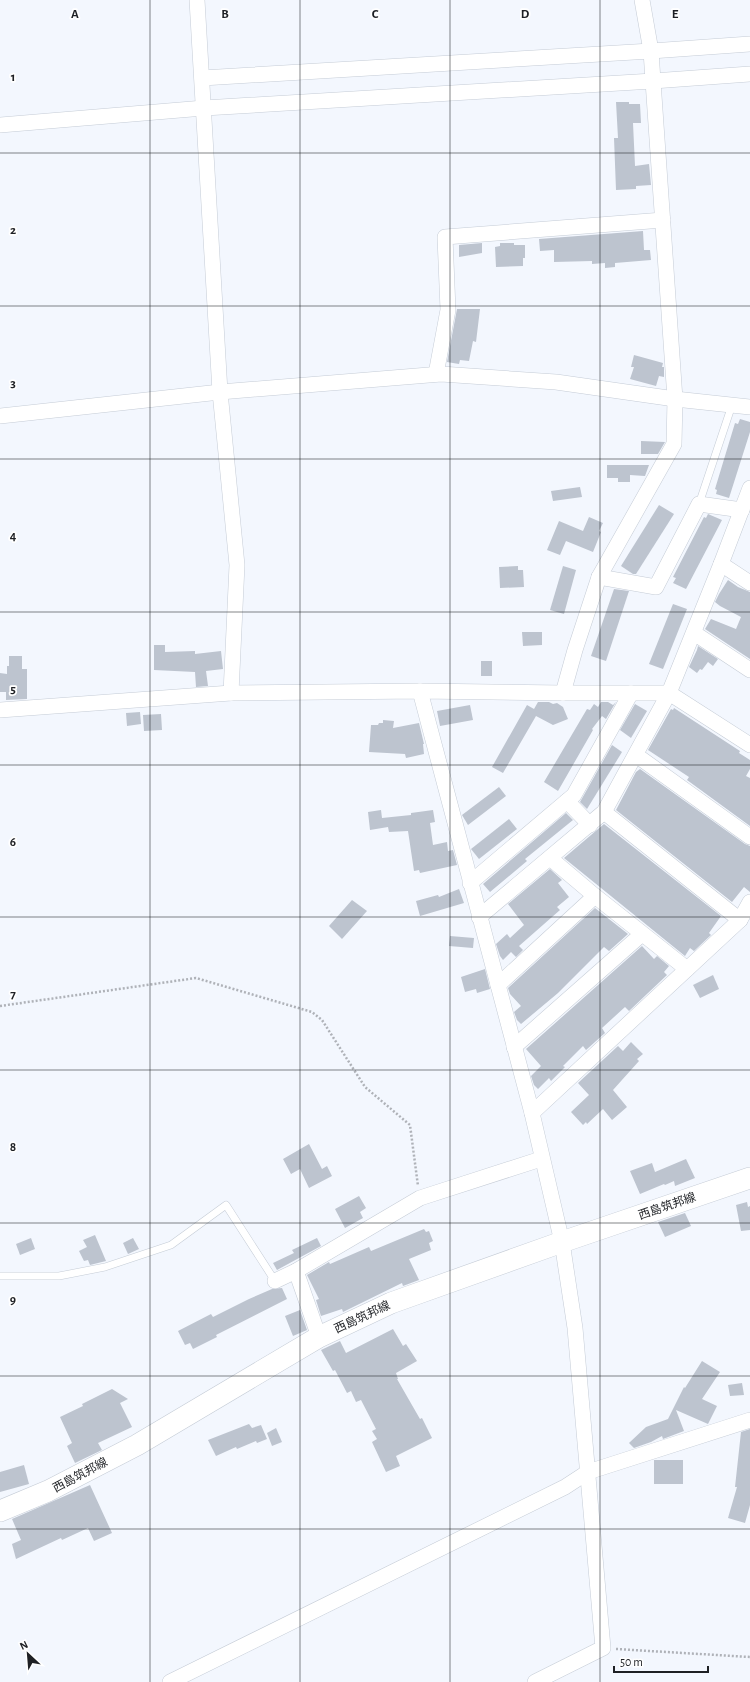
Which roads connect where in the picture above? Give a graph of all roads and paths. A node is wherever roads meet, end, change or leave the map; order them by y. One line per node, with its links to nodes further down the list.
1 (197, 0): 6 (street)
2 (642, 0): 4 (street)
3 (750, 44): 4 (street)
4 (651, 51): 6 (street); 7 (street)
5 (750, 74): 7 (street)
6 (202, 78): 8 (street)
7 (653, 81): 8 (street); 10 (street)
8 (204, 108): 9 (street); 12 (street)
9 (0, 125)
10 (663, 220): 11 (street); 13 (street)
11 (436, 374): 12 (street); 13 (street)
12 (220, 392): 16 (street); 25 (street)
13 (675, 399): 14 (street); 20 (street)
14 (732, 405): 15 (street); 18 (lane)
15 (750, 407)
16 (0, 416)
17 (747, 498): 18 (street); 19 (street)
18 (699, 504): 20 (street)
19 (721, 564): 21 (street); 22 (street)
20 (599, 577): 28 (street)
21 (750, 583)
22 (694, 633): 23 (street); 27 (street)
23 (750, 670)
24 (420, 690): 25 (street); 28 (street); 37 (street)
25 (231, 693): 29 (street)
26 (631, 693): 27 (street); 28 (street); 32 (street)
27 (669, 693): 30 (street); 31 (street)
28 (563, 694)
29 (0, 710)
30 (750, 745)
31 (636, 755): 33 (street); 35 (street)
32 (567, 801): 34 (street); 37 (street)
33 (604, 812): 34 (street); 41 (street)
34 (590, 824): 36 (street)
35 (750, 837)
36 (550, 858): 38 (street); 40 (street)
37 (470, 883): 40 (street)
38 (595, 896): 42 (street); 44 (street)
39 (750, 902): 41 (street)
40 (479, 917): 44 (street)
41 (740, 920): 43 (street)
42 (642, 934): 43 (street); 46 (street)
43 (687, 969): 47 (street)
44 (498, 985): 46 (street)
45 (0, 1006): 50 (path)
46 (514, 1047): 47 (street)
47 (532, 1112): 48 (street)
48 (541, 1159): 50 (street); 51 (street)
49 (750, 1178): 51 (main road, 西島筑邦線)
50 (420, 1198): 52 (street)
51 (562, 1242): 55 (main road, 西島筑邦線); 57 (street)
52 (296, 1271): 54 (street); 55 (street)
53 (0, 1276): 54 (lane)
54 (275, 1281)
55 (319, 1337): 58 (main road, 西島筑邦線)
56 (750, 1420): 57 (street)
57 (588, 1472): 59 (street); 61 (street)
58 (0, 1511)
59 (603, 1648): 60 (path); 62 (street)
60 (750, 1657)
61 (170, 1682)
62 (535, 1682)

